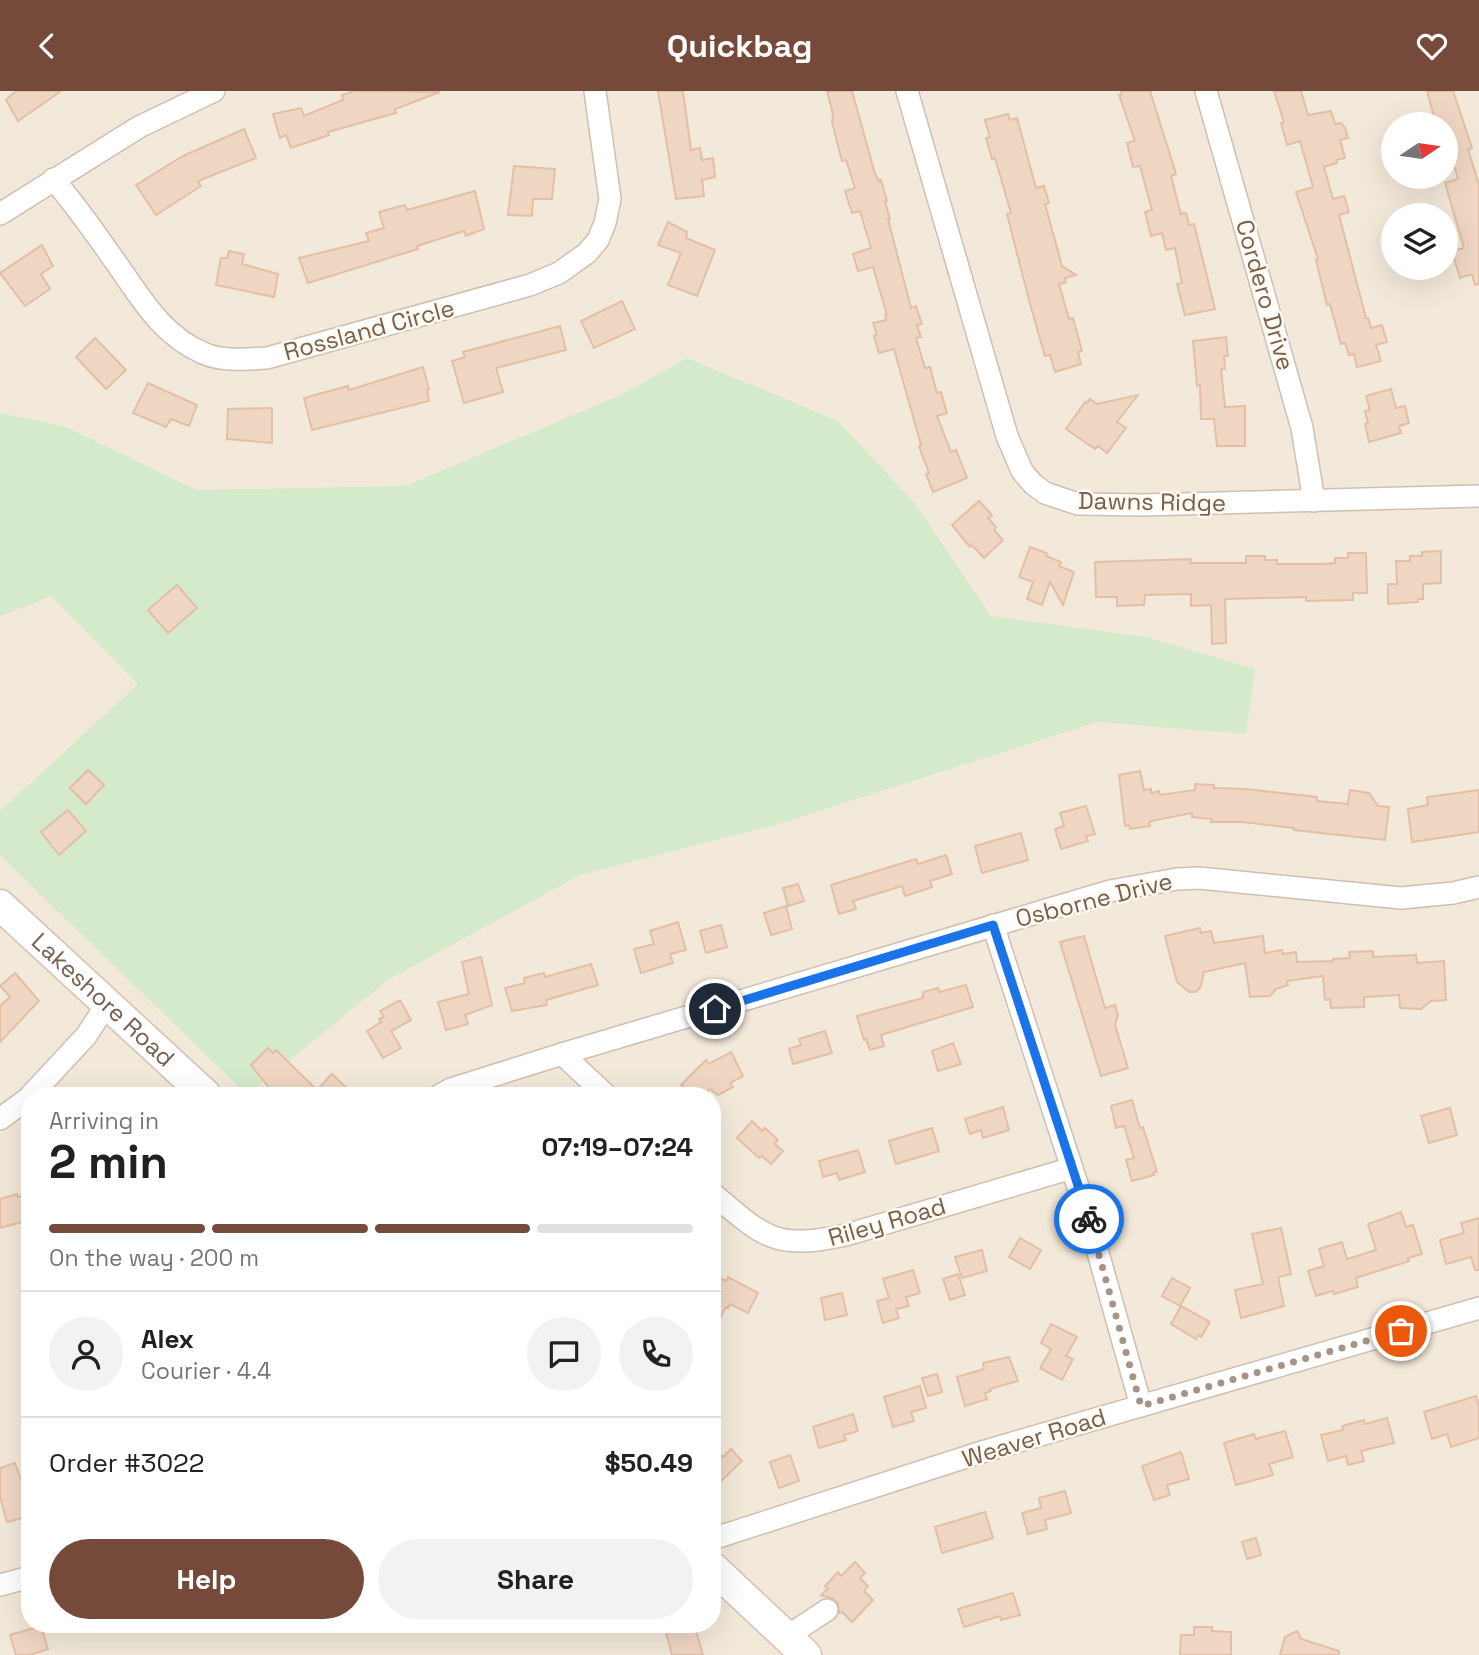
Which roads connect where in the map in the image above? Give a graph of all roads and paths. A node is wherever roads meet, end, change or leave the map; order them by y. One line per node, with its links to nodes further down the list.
1 (214, 91): 5 (street)
2 (595, 91): 5 (street, Rossland Circle)
3 (907, 91): 8 (street, Dawns Ridge)
4 (1206, 91): 8 (street, Cordero Drive)
5 (54, 179): 6 (street)
6 (0, 214)
7 (1479, 496): 8 (street, Dawns Ridge)
8 (1314, 501)
9 (1479, 887): 11 (street, Osborne Drive)
10 (0, 905): 12 (street, Lakeshore Road)
11 (993, 925): 13 (street, Osborne Drive); 20 (street)
12 (107, 1004): 14 (street); 15 (street, Lakeshore Road)
13 (562, 1054): 16 (street, Osborne Drive); 17 (street)
14 (38, 1087)
15 (197, 1087)
16 (457, 1087)
17 (597, 1087)
18 (21, 1103): 19 (street)
19 (0, 1119)
20 (1072, 1168): 21 (street, Riley Road); 23 (street)
21 (721, 1201)
22 (1479, 1308): 23 (street, Weaver Road)
23 (1141, 1406): 24 (street, Weaver Road)
24 (721, 1536)
25 (721, 1575): 29 (street)
26 (21, 1579): 27 (street)
27 (0, 1585)
28 (827, 1610): 29 (street)
29 (796, 1646)

